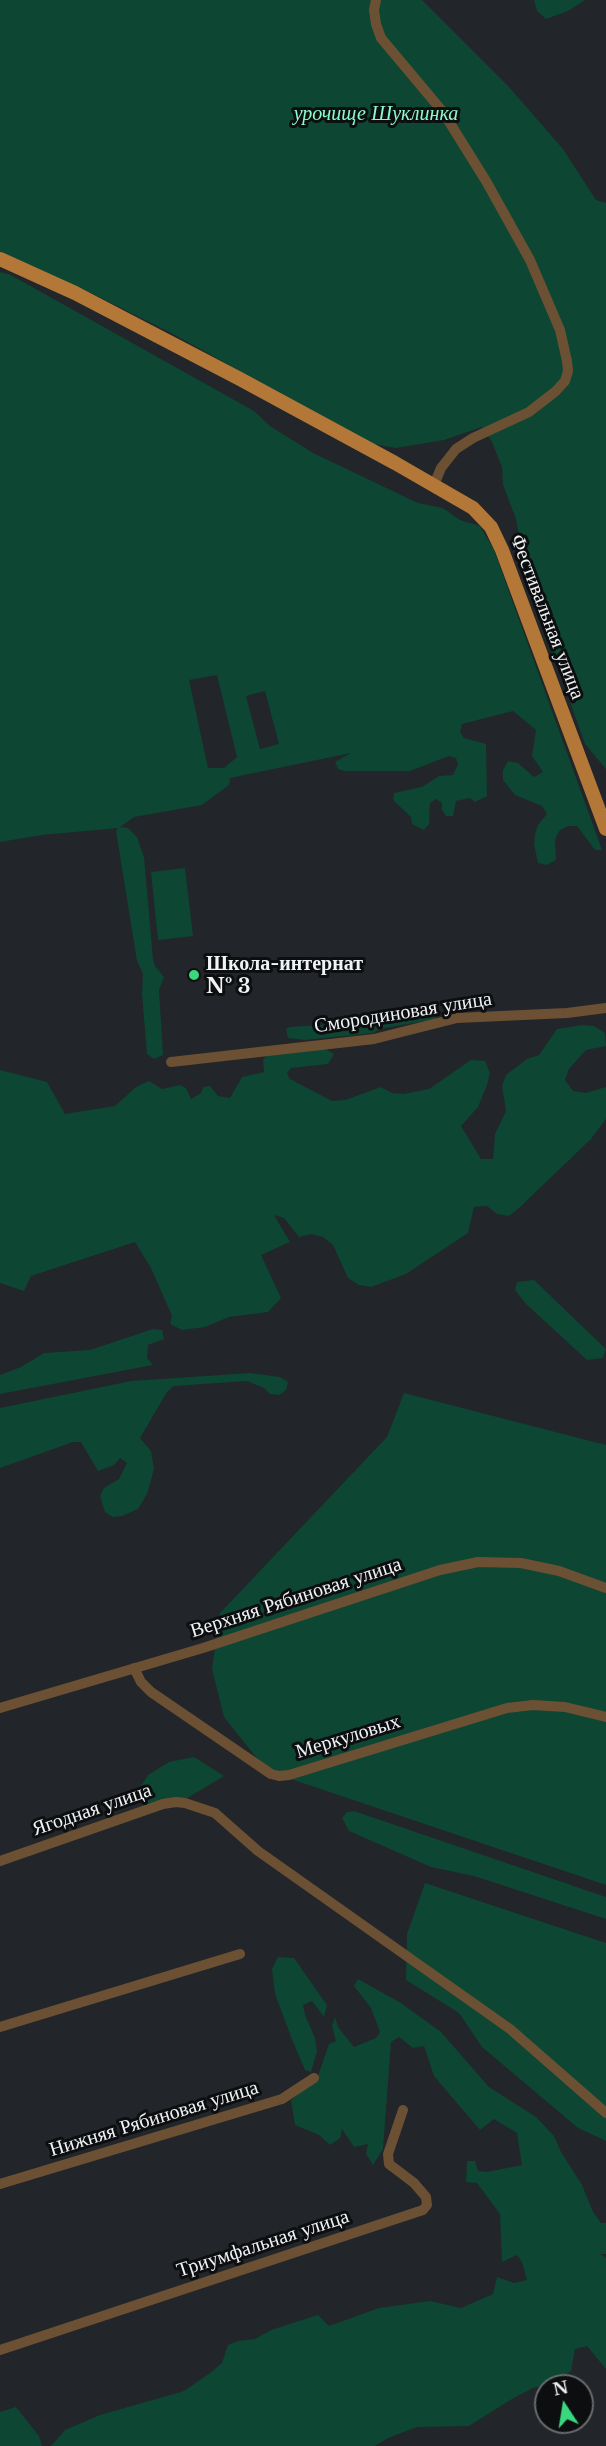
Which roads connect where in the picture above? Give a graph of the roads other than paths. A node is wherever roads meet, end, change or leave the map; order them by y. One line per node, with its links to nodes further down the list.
1 (376, 0): 3 (street)
2 (0, 259): 3 (main road, Фестивальная улица)
3 (434, 485): 4 (main road, Фестивальная улица)
4 (606, 829)
5 (606, 1008): 6 (street, Смородиновая улица)
6 (171, 1062)
7 (606, 1588): 8 (street, Верхняя Рябиновая улица)
8 (134, 1668): 9 (street, Верхняя Рябиновая улица); 10 (street, Меркуловых)
9 (0, 1708)
10 (606, 1717)
11 (0, 1861): 16 (street, Ягодная улица)
12 (240, 1954): 13 (street)
13 (0, 2027)
14 (314, 2078): 17 (street, Нижняя Рябиновая улица)
15 (403, 2110): 18 (street, Триумфальная улица)
16 (606, 2113)
17 (0, 2184)
18 (0, 2350)

